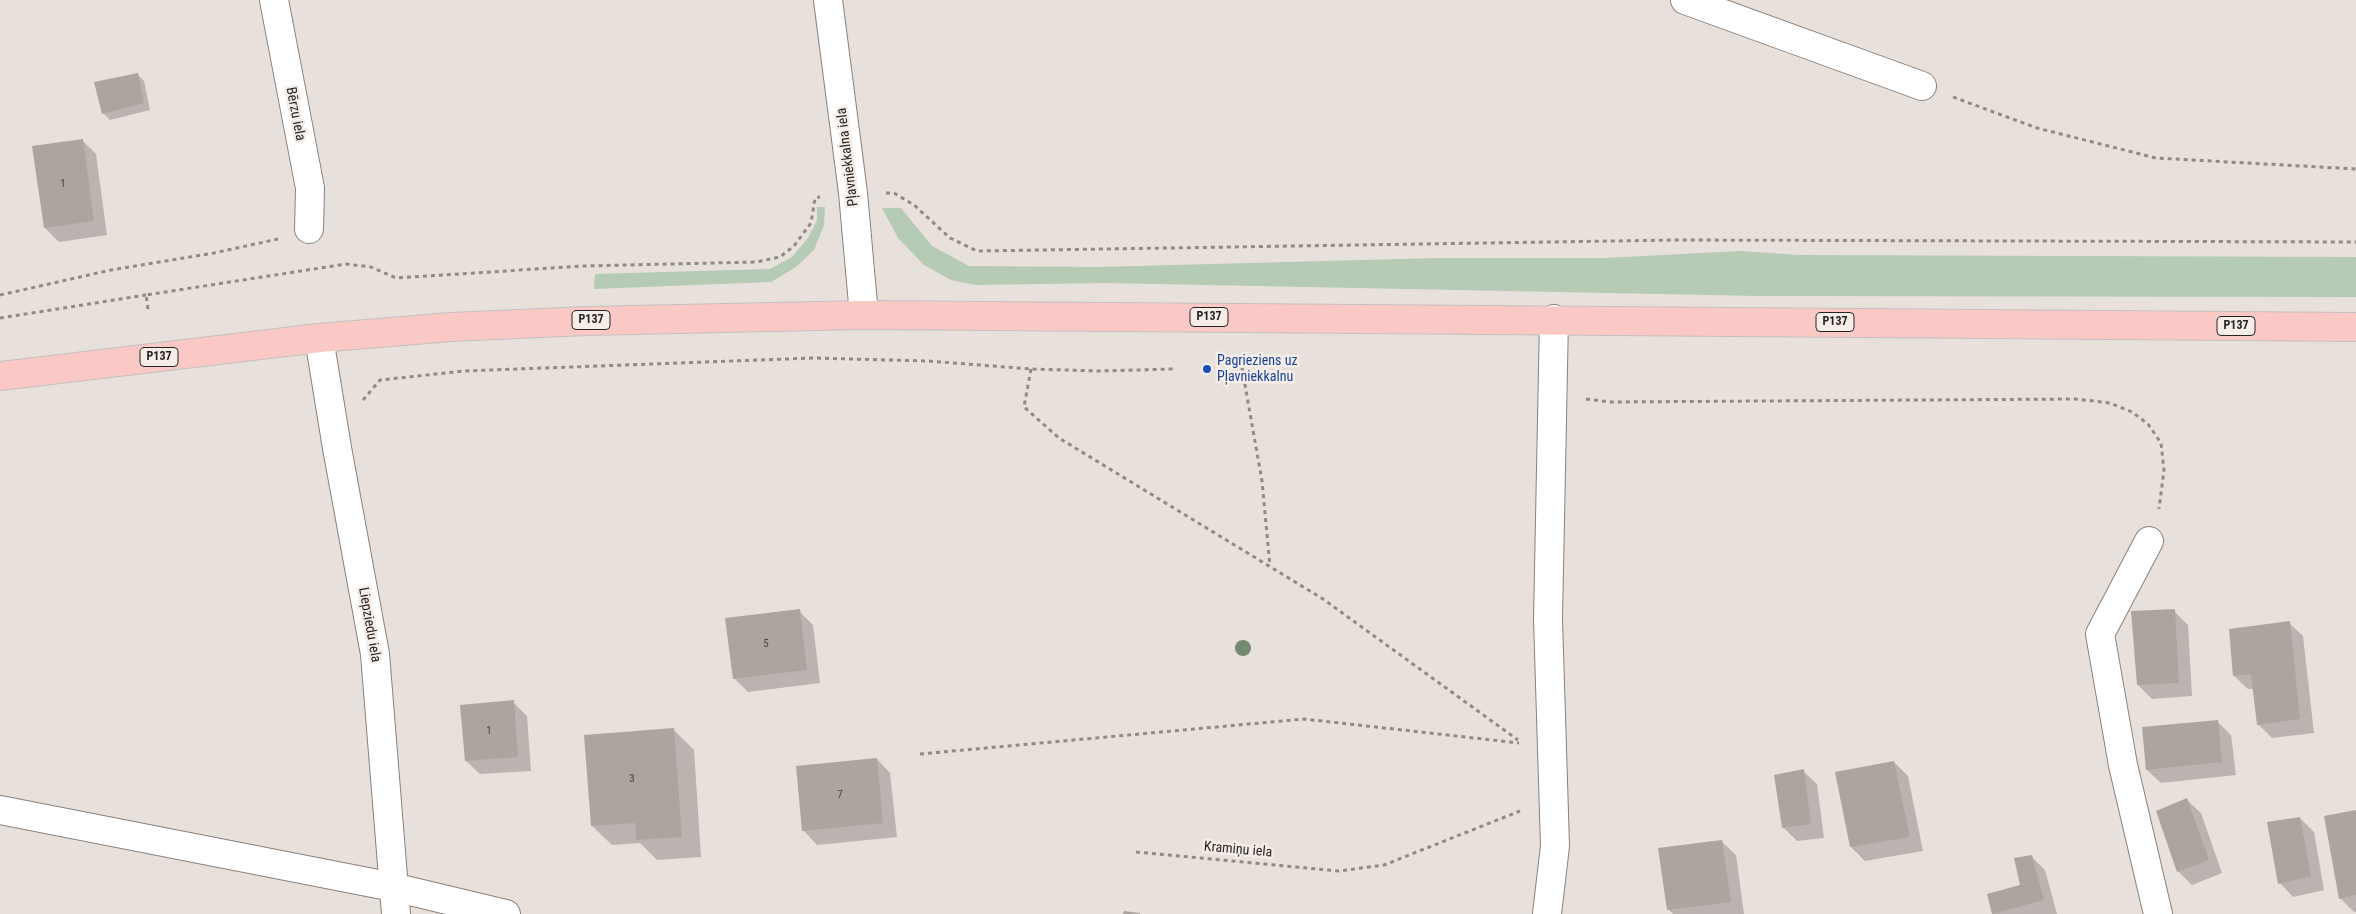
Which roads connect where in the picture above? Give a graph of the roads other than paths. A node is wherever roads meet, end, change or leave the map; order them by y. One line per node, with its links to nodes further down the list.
1 (274, 0): 5 (street, Bērzu iela)
2 (828, 0): 6 (street, Pļavniekkalna iela)
3 (1685, 0): 4 (street)
4 (1922, 86)
5 (309, 229)
6 (864, 315): 7 (main road, P137); 9 (main road, P137)
7 (1554, 320): 8 (main road, P137); 14 (street)
8 (2356, 327)
9 (319, 338): 10 (main road, P137); 13 (street, Liepziedu iela)
10 (0, 376)
11 (2149, 541): 17 (street)
12 (0, 810): 13 (street)
13 (393, 887): 15 (street, Liepziedu iela); 16 (street)
14 (1548, 906)
15 (396, 914)
16 (506, 914)
17 (2158, 914)

